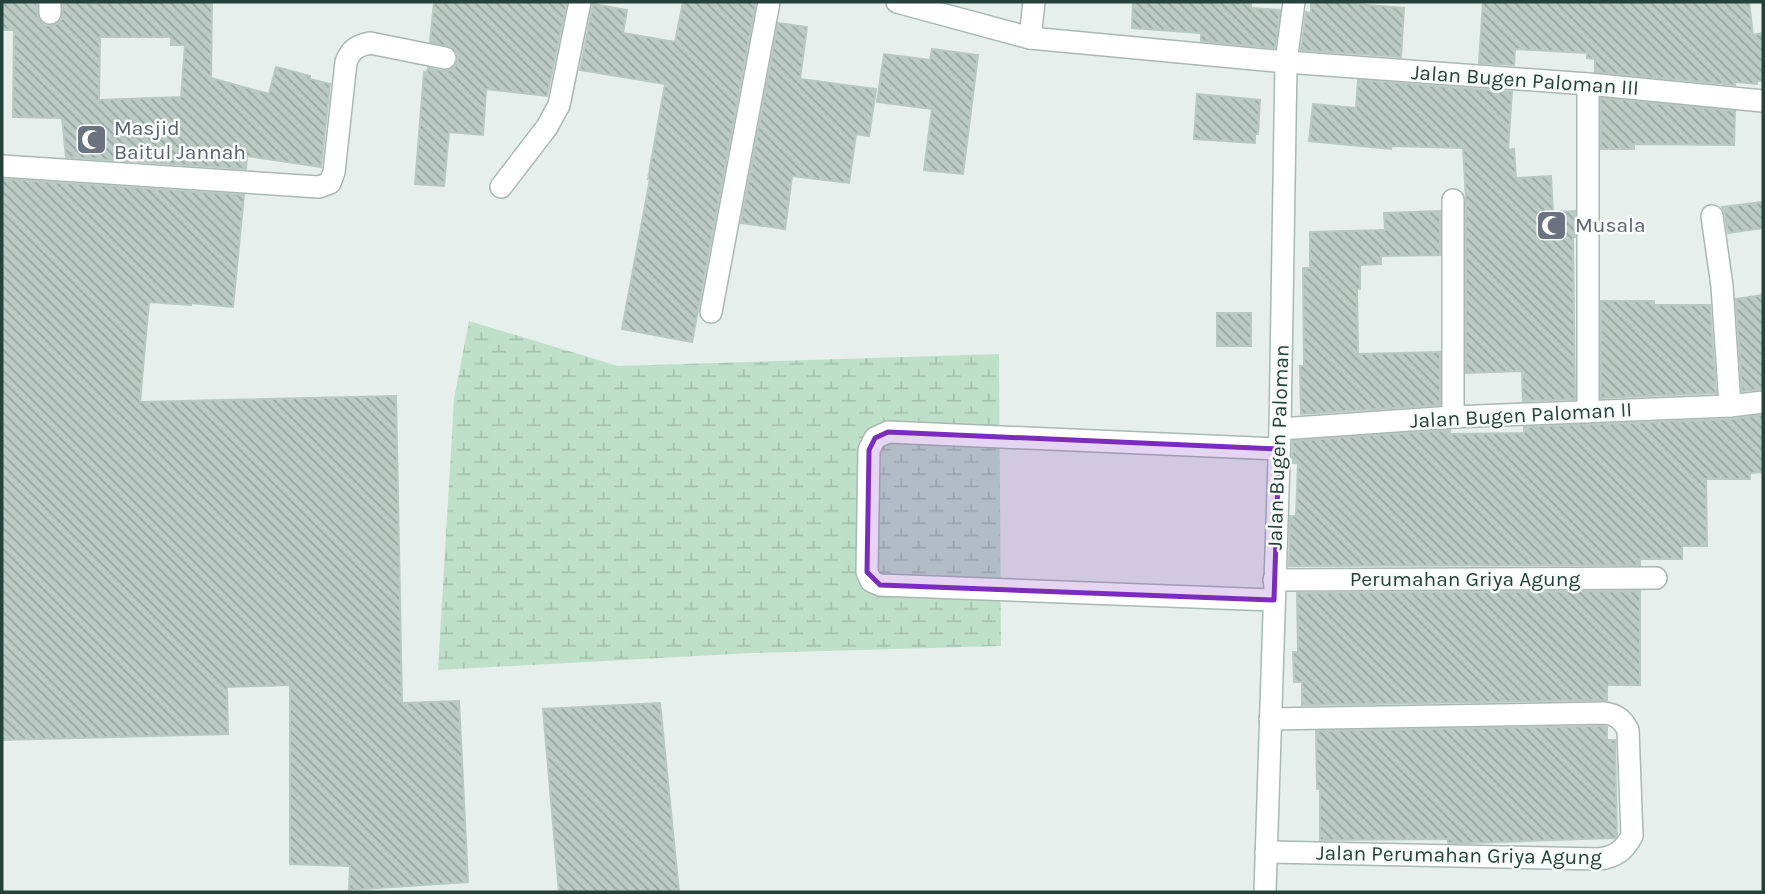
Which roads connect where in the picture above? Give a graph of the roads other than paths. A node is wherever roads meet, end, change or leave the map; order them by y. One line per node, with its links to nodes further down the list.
1 (580, 2): 12 (street)
2 (769, 2): 15 (street)
3 (897, 2): 6 (street, Jalan Bugen Paloman III)
4 (1034, 2): 6 (street)
5 (1294, 2): 8 (street, Jalan Bugen Paloman)
6 (1030, 38): 8 (street, Jalan Bugen Paloman III)
7 (445, 58): 11 (street)
8 (1286, 62): 9 (street, Jalan Bugen Paloman III); 20 (street, Jalan Bugen Paloman)
9 (1588, 84): 10 (street, Jalan Bugen Paloman III); 18 (street)
10 (1763, 101)
11 (2, 166)
12 (501, 187)
13 (1453, 200): 19 (street)
14 (1712, 216): 17 (street)
15 (711, 312)
16 (1763, 402): 17 (street, Jalan Bugen Paloman II)
17 (1730, 406): 18 (street, Jalan Bugen Paloman II)
18 (1588, 412): 19 (street, Jalan Bugen Paloman II)
19 (1453, 417): 20 (street, Jalan Bugen Paloman II)
20 (1279, 439): 22 (street, Jalan Bugen Paloman); 22 (street, Jalan Bugen Paloman II)
21 (1656, 578): 22 (street, Perumahan Griya Agung)
22 (1274, 590): 23 (street, Jalan Bugen Paloman)
23 (1270, 719): 24 (street, Jalan Bugen Paloman); 24 (street, Jalan Perumahan Griya Agung)
24 (1266, 852): 25 (street, Jalan Bugen Paloman)
25 (1265, 892)

